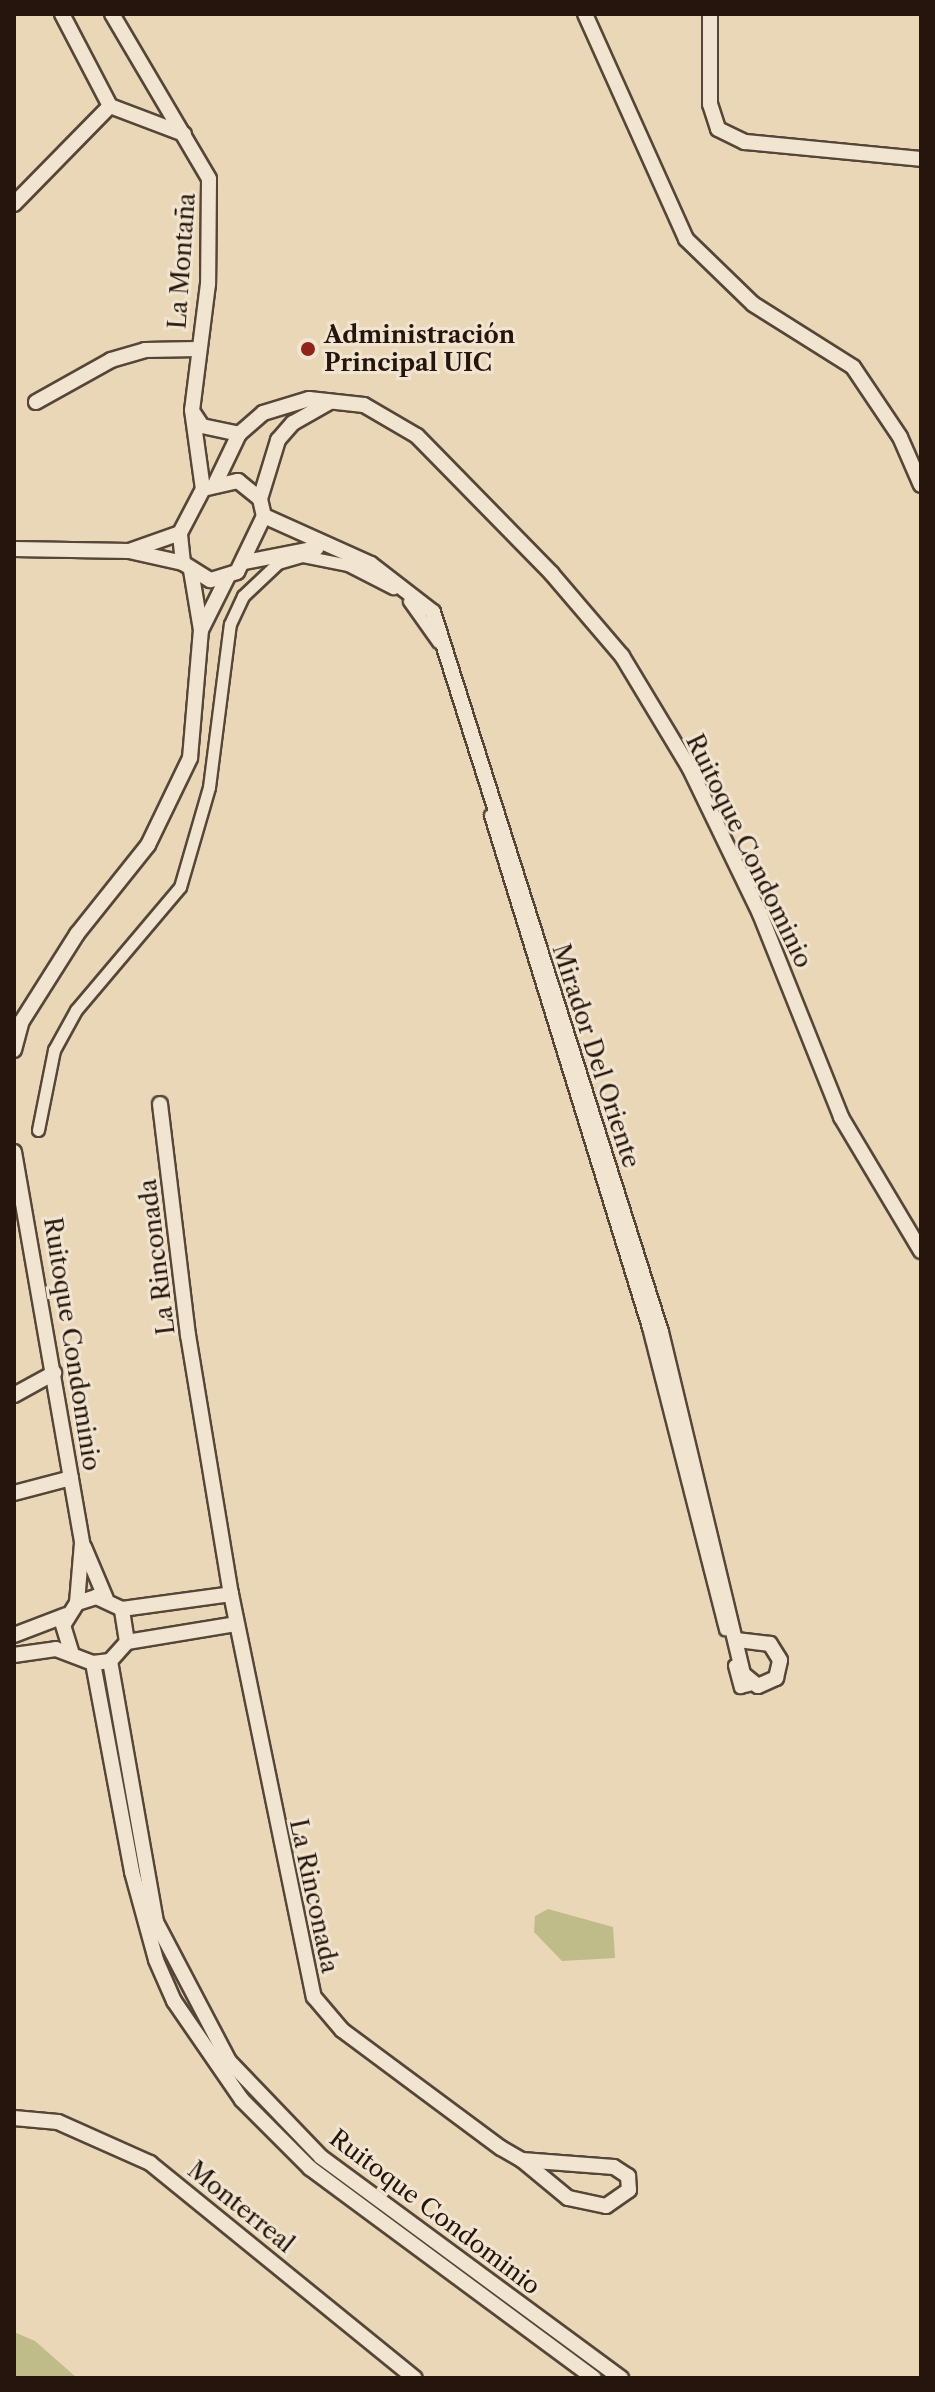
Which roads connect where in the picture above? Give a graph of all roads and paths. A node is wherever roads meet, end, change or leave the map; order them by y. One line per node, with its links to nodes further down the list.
1 (62, 14): 5 (street)
2 (112, 14): 6 (street, La Montaña)
3 (585, 14): 14 (street)
4 (710, 14): 7 (street)
5 (110, 106): 6 (street); 8 (street)
6 (184, 134): 9 (street, La Montaña)
7 (921, 159)
8 (14, 204)
9 (198, 349): 10 (street, La Montaña); 12 (street, La Montaña)
10 (36, 402)
11 (331, 402): 13 (street, Ruitoque Condominio); 16 (street); 30 (street, Ruitoque Condominio)
12 (192, 410): 13 (street); 15 (street)
13 (239, 434): 15 (street)
14 (921, 485)
15 (210, 486): 16 (street); 18 (street)
16 (260, 499): 17 (street)
17 (264, 516): 19 (street); 22 (street)
18 (180, 533): 21 (street); 23 (street)
19 (325, 548): 22 (street); 43 (street, Mirador Del Oriente)
20 (14, 549): 21 (street)
21 (129, 551): 23 (street)
22 (245, 562): 24 (street)
23 (187, 567): 24 (street); 25 (street)
24 (227, 578): 25 (street)
25 (201, 630): 26 (street)
26 (14, 1050)
27 (160, 1104): 36 (street, La Rinconada)
28 (38, 1130): 49 (street)
29 (14, 1152): 31 (street, Ruitoque Condominio)
30 (921, 1251)
31 (54, 1373): 32 (street); 33 (street, Ruitoque Condominio)
32 (14, 1395)
33 (71, 1478): 34 (street); 35 (street, Ruitoque Condominio)
34 (14, 1493)
35 (82, 1543): 37 (street, Ruitoque Condominio); 38 (street, Ruitoque Condominio)
36 (231, 1594): 39 (street); 41 (street, La Rinconada)
37 (106, 1599): 38 (street); 39 (street)
38 (77, 1603): 40 (street)
39 (122, 1609): 44 (street)
40 (66, 1615): 42 (street); 45 (street)
41 (236, 1624): 44 (street); 51 (street, La Rinconada)
42 (14, 1635)
43 (736, 1640): 49 (street, Mirador Del Oriente); 49 (street)
44 (127, 1642): 47 (street)
45 (71, 1652): 46 (street); 48 (street)
46 (14, 1655)
47 (110, 1661): 48 (street); 54 (street, Ruitoque Condominio)
48 (93, 1663): 53 (street, Ruitoque Condominio)
49 (749, 1685)
50 (14, 2118): 52 (street, Monterreal)
51 (522, 2160): 51 (street, La Rinconada)
52 (415, 2378)
53 (594, 2378)
54 (621, 2378)

